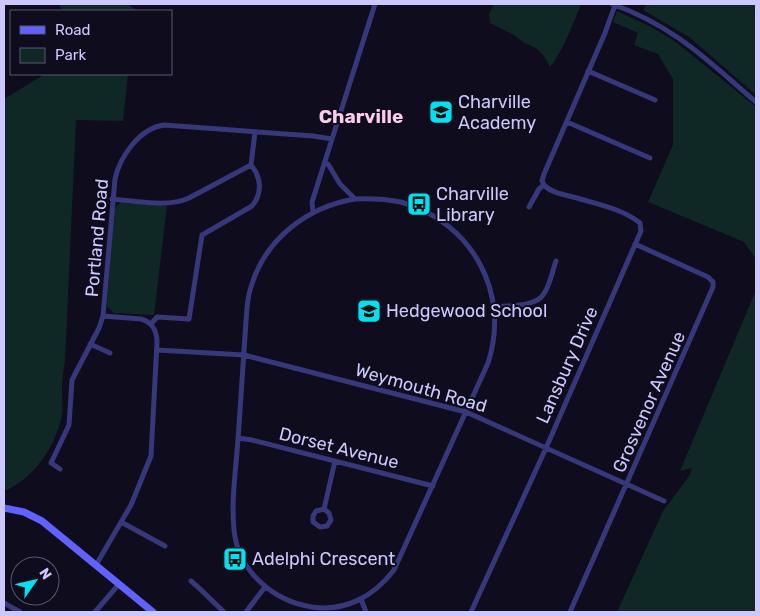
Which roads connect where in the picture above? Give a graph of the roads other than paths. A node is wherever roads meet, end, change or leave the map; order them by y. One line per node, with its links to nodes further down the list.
1 (375, 4): 8 (street)
2 (614, 4): 3 (street); 5 (street)
3 (588, 71): 4 (street); 6 (street)
4 (655, 100)
5 (756, 102)
6 (567, 122): 9 (street); 12 (street)
7 (255, 132): 8 (street, Portland Road); 11 (street); 14 (street, Portland Road)
8 (332, 139): 10 (street)
9 (650, 158)
10 (325, 163): 13 (street); 16 (street)
11 (251, 165): 14 (street); 21 (street)
12 (544, 185): 15 (street); 17 (street, Lansbury Drive)
13 (355, 199): 16 (street); 19 (street)
14 (112, 200): 20 (street, Portland Road)
15 (529, 207)
16 (313, 213): 25 (street)
17 (636, 244): 28 (street, Lansbury Drive); 31 (street, Grosvenor Avenue)
18 (556, 261): 19 (street)
19 (495, 307): 26 (street)
20 (103, 316): 21 (street); 22 (street, Portland Road)
21 (151, 324): 23 (street)
22 (90, 344): 24 (street); 30 (street, Portland Road)
23 (156, 350): 25 (street, Weymouth Road); 36 (street)
24 (110, 353)
25 (244, 355): 26 (street, Weymouth Road); 27 (street)
26 (466, 412): 28 (street, Weymouth Road); 32 (street)
27 (238, 438): 29 (street, Dorset Avenue); 41 (street)
28 (546, 448): 31 (street, Weymouth Road); 50 (street, Lansbury Drive)
29 (335, 461): 32 (street, Dorset Avenue); 35 (street)
30 (60, 469)
31 (628, 484): 33 (street, Weymouth Road); 51 (street, Grosvenor Avenue)
32 (433, 486): 42 (street)
33 (664, 500)
34 (4, 508): 38 (street)
35 (324, 509)
36 (121, 522): 37 (street); 38 (street)
37 (165, 546)
38 (96, 565): 40 (street)
39 (191, 581): 47 (street)
40 (119, 584): 45 (street); 46 (street)
41 (266, 587): 42 (street); 48 (street)
42 (360, 599): 49 (street)
43 (4, 603): 44 (street)
44 (20, 612)
45 (95, 612)
46 (153, 612)
47 (224, 612)
48 (246, 612)
49 (366, 612)
50 (470, 612)
51 (570, 612)

